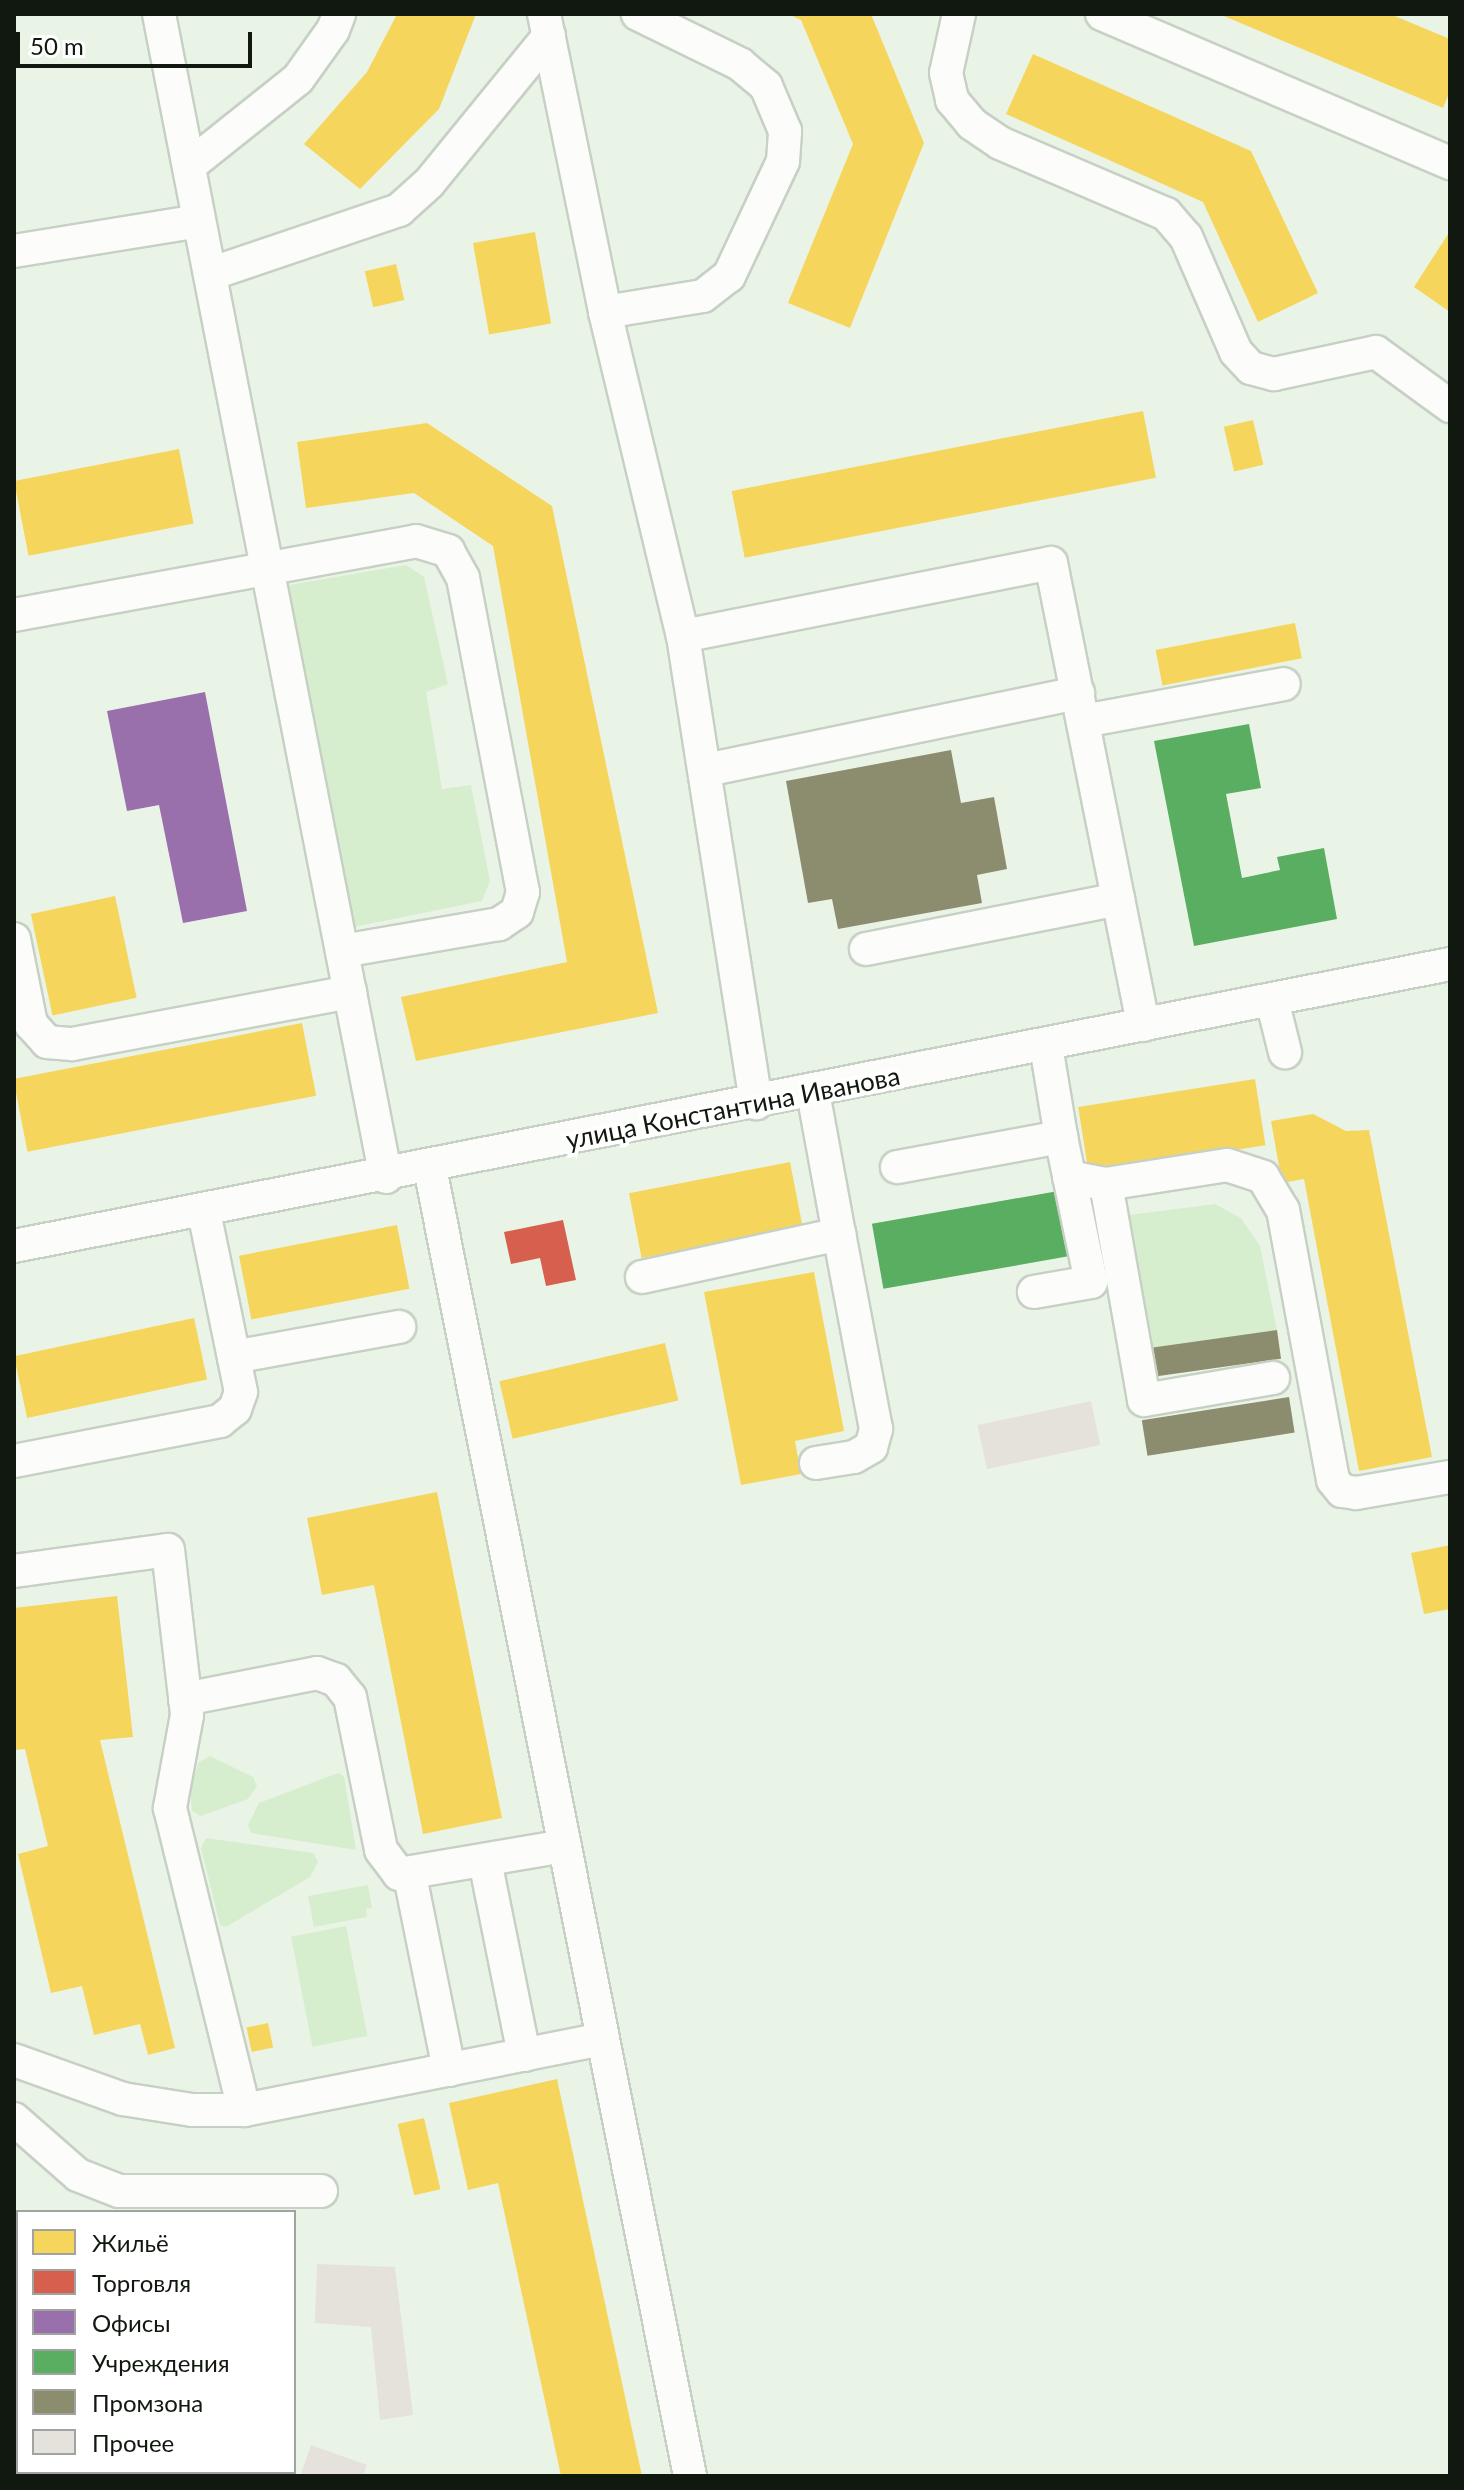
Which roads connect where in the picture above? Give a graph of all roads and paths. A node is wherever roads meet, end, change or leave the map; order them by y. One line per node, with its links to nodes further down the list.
1 (159, 14): 8 (street)
2 (339, 14): 8 (street)
3 (638, 14): 12 (street)
4 (959, 14): 13 (street)
5 (1102, 14): 7 (street)
6 (547, 25): 11 (street); 12 (street)
7 (1450, 163)
8 (189, 166): 9 (street)
9 (199, 221): 10 (street); 11 (street)
10 (14, 251)
11 (210, 274): 14 (street)
12 (605, 312): 16 (street)
13 (1450, 406)
14 (268, 569): 15 (street); 23 (street); 23 (street)
15 (14, 615)
16 (683, 636): 18 (street); 19 (street)
17 (1284, 684): 18 (street)
18 (1081, 707): 19 (street); 20 (street)
19 (706, 770): 31 (street)
20 (1118, 899): 22 (street); 27 (street)
21 (14, 939): 25 (street)
22 (866, 949)
23 (342, 951): 25 (street)
24 (1450, 964): 26 (street, улица Константина Иванова)
25 (350, 992): 35 (street)
26 (1272, 1000): 27 (street, улица Константина Иванова); 29 (street)
27 (1143, 1025): 28 (street, улица Константина Иванова)
28 (1046, 1046): 30 (street, улица Константина Иванова); 32 (street)
29 (1285, 1052)
30 (813, 1092): 31 (street, улица Константина Иванова); 39 (street)
31 (756, 1103): 34 (street, улица Константина Иванова)
32 (1061, 1137): 33 (street); 36 (street)
33 (897, 1167)
34 (430, 1168): 35 (street, улица Константина Иванова); 51 (street)
35 (386, 1177): 38 (street, улица Константина Иванова)
36 (1069, 1177): 37 (street); 42 (street)
37 (1106, 1184): 45 (street); 48 (street)
38 (204, 1211): 40 (street, улица Константина Иванова); 44 (street)
39 (839, 1234): 41 (street); 47 (street)
40 (14, 1246)
41 (642, 1277)
42 (1034, 1292)
43 (399, 1327): 44 (street)
44 (234, 1357): 46 (street)
45 (1273, 1378)
46 (14, 1461)
47 (816, 1463)
48 (1450, 1477)
49 (14, 1571): 50 (street)
50 (185, 1699): 53 (street); 58 (street)
51 (565, 1846): 52 (street); 54 (street)
52 (485, 1861): 53 (street); 55 (street)
53 (410, 1876): 57 (street)
54 (603, 2039): 55 (street); 62 (street)
55 (524, 2055): 57 (street)
56 (14, 2060): 58 (street)
57 (449, 2070): 58 (street)
58 (244, 2110)
59 (14, 2119): 61 (street)
60 (321, 2191): 61 (street)
61 (120, 2202)
62 (690, 2476)

